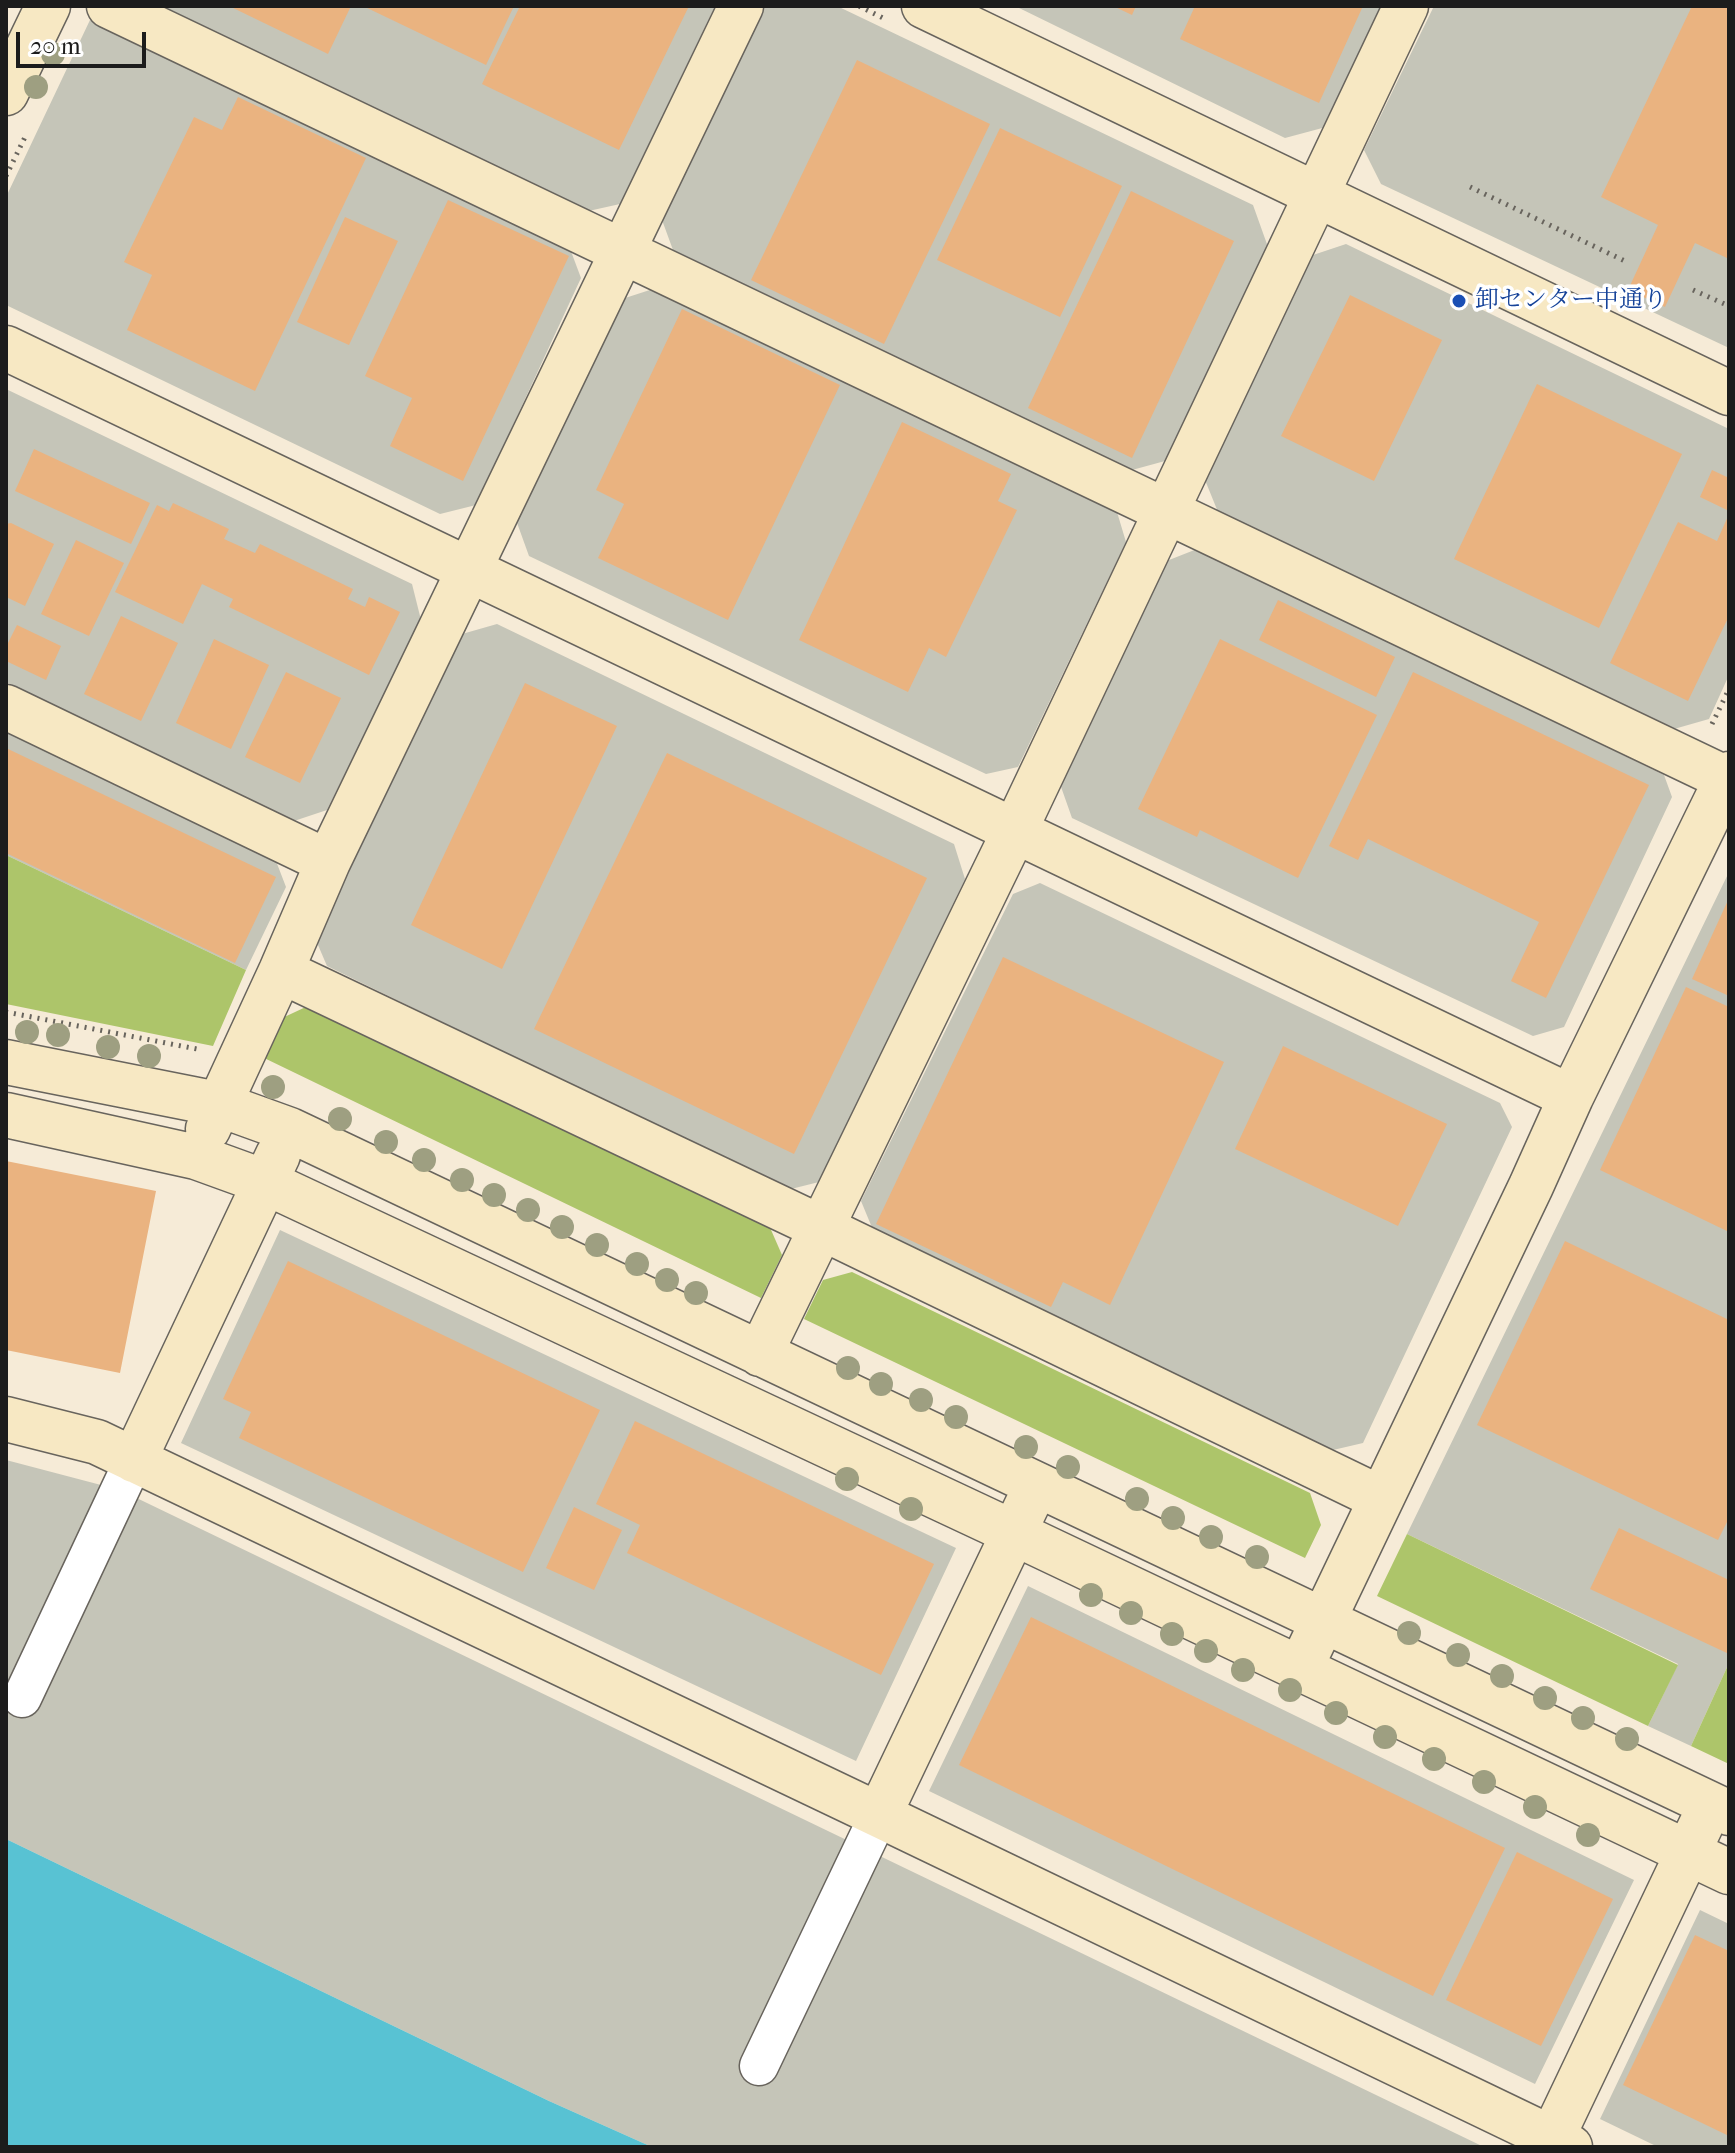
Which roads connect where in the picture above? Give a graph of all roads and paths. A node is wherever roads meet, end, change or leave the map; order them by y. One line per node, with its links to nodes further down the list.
1 (48, 6): 6 (street)
2 (109, 6): 9 (street)
3 (741, 6): 9 (street)
4 (924, 6): 8 (street)
5 (1406, 6): 8 (street)
6 (6, 93)
7 (1470, 187): 10 (path)
8 (1316, 195): 14 (street); 15 (street)
9 (622, 252): 15 (street); 16 (street)
10 (1627, 262)
11 (1693, 290): 12 (path)
12 (1729, 306)
13 (6, 348): 16 (street)
14 (1729, 393)
15 (1165, 512): 18 (street); 19 (street)
16 (469, 569): 19 (street); 20 (street)
17 (6, 707): 20 (street)
18 (1728, 776): 25 (street)
19 (1015, 830): 25 (street); 31 (street)
20 (328, 862): 21 (street)
21 (281, 971): 23 (street); 31 (street)
22 (6, 1012): 23 (path)
23 (240, 1057): 26 (street)
24 (6, 1062): 26 (street)
25 (1571, 1097): 36 (street)
26 (218, 1104): 28 (street); 29 (street)
27 (6, 1115): 29 (street)
28 (290, 1130): 30 (street); 32 (street)
29 (196, 1157): 30 (street)
30 (265, 1182): 34 (street); 37 (street)
31 (822, 1228): 32 (street); 36 (street)
32 (760, 1354): 35 (street)
33 (6, 1419): 34 (street)
34 (134, 1460): 40 (street); 42 (street)
35 (1037, 1485): 37 (street); 38 (street)
36 (1380, 1498): 38 (street)
37 (1012, 1532): 39 (street); 42 (street)
38 (1323, 1622): 39 (street); 41 (street)
39 (1300, 1669): 43 (street)
40 (22, 1698)
41 (1720, 1809): 43 (street)
42 (879, 1815): 45 (street); 46 (street)
43 (1688, 1852): 44 (street); 46 (street)
44 (1729, 1872)
45 (759, 2066)
46 (1561, 2143)

